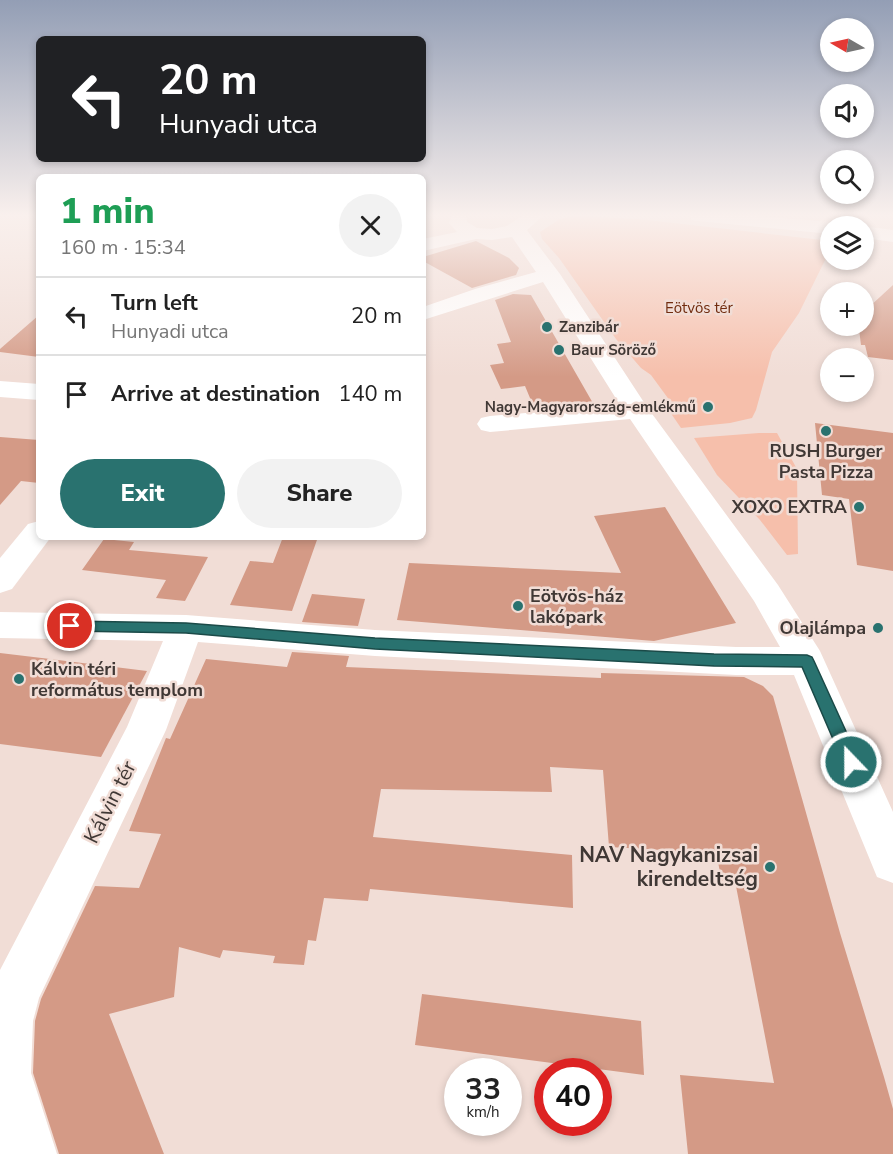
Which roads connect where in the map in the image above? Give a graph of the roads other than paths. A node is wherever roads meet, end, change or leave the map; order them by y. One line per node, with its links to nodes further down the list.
1 (547, 271): 2 (street); 5 (street)
2 (426, 313)
3 (0, 389): 4 (street)
4 (36, 392)
5 (637, 411): 6 (street); 11 (street)
6 (490, 424)
7 (36, 535): 8 (street)
8 (0, 581)
9 (0, 625): 10 (street)
10 (186, 628): 11 (street); 13 (street, Kálvin tér)
11 (807, 661): 12 (street)
12 (893, 862)
13 (28, 1154)

